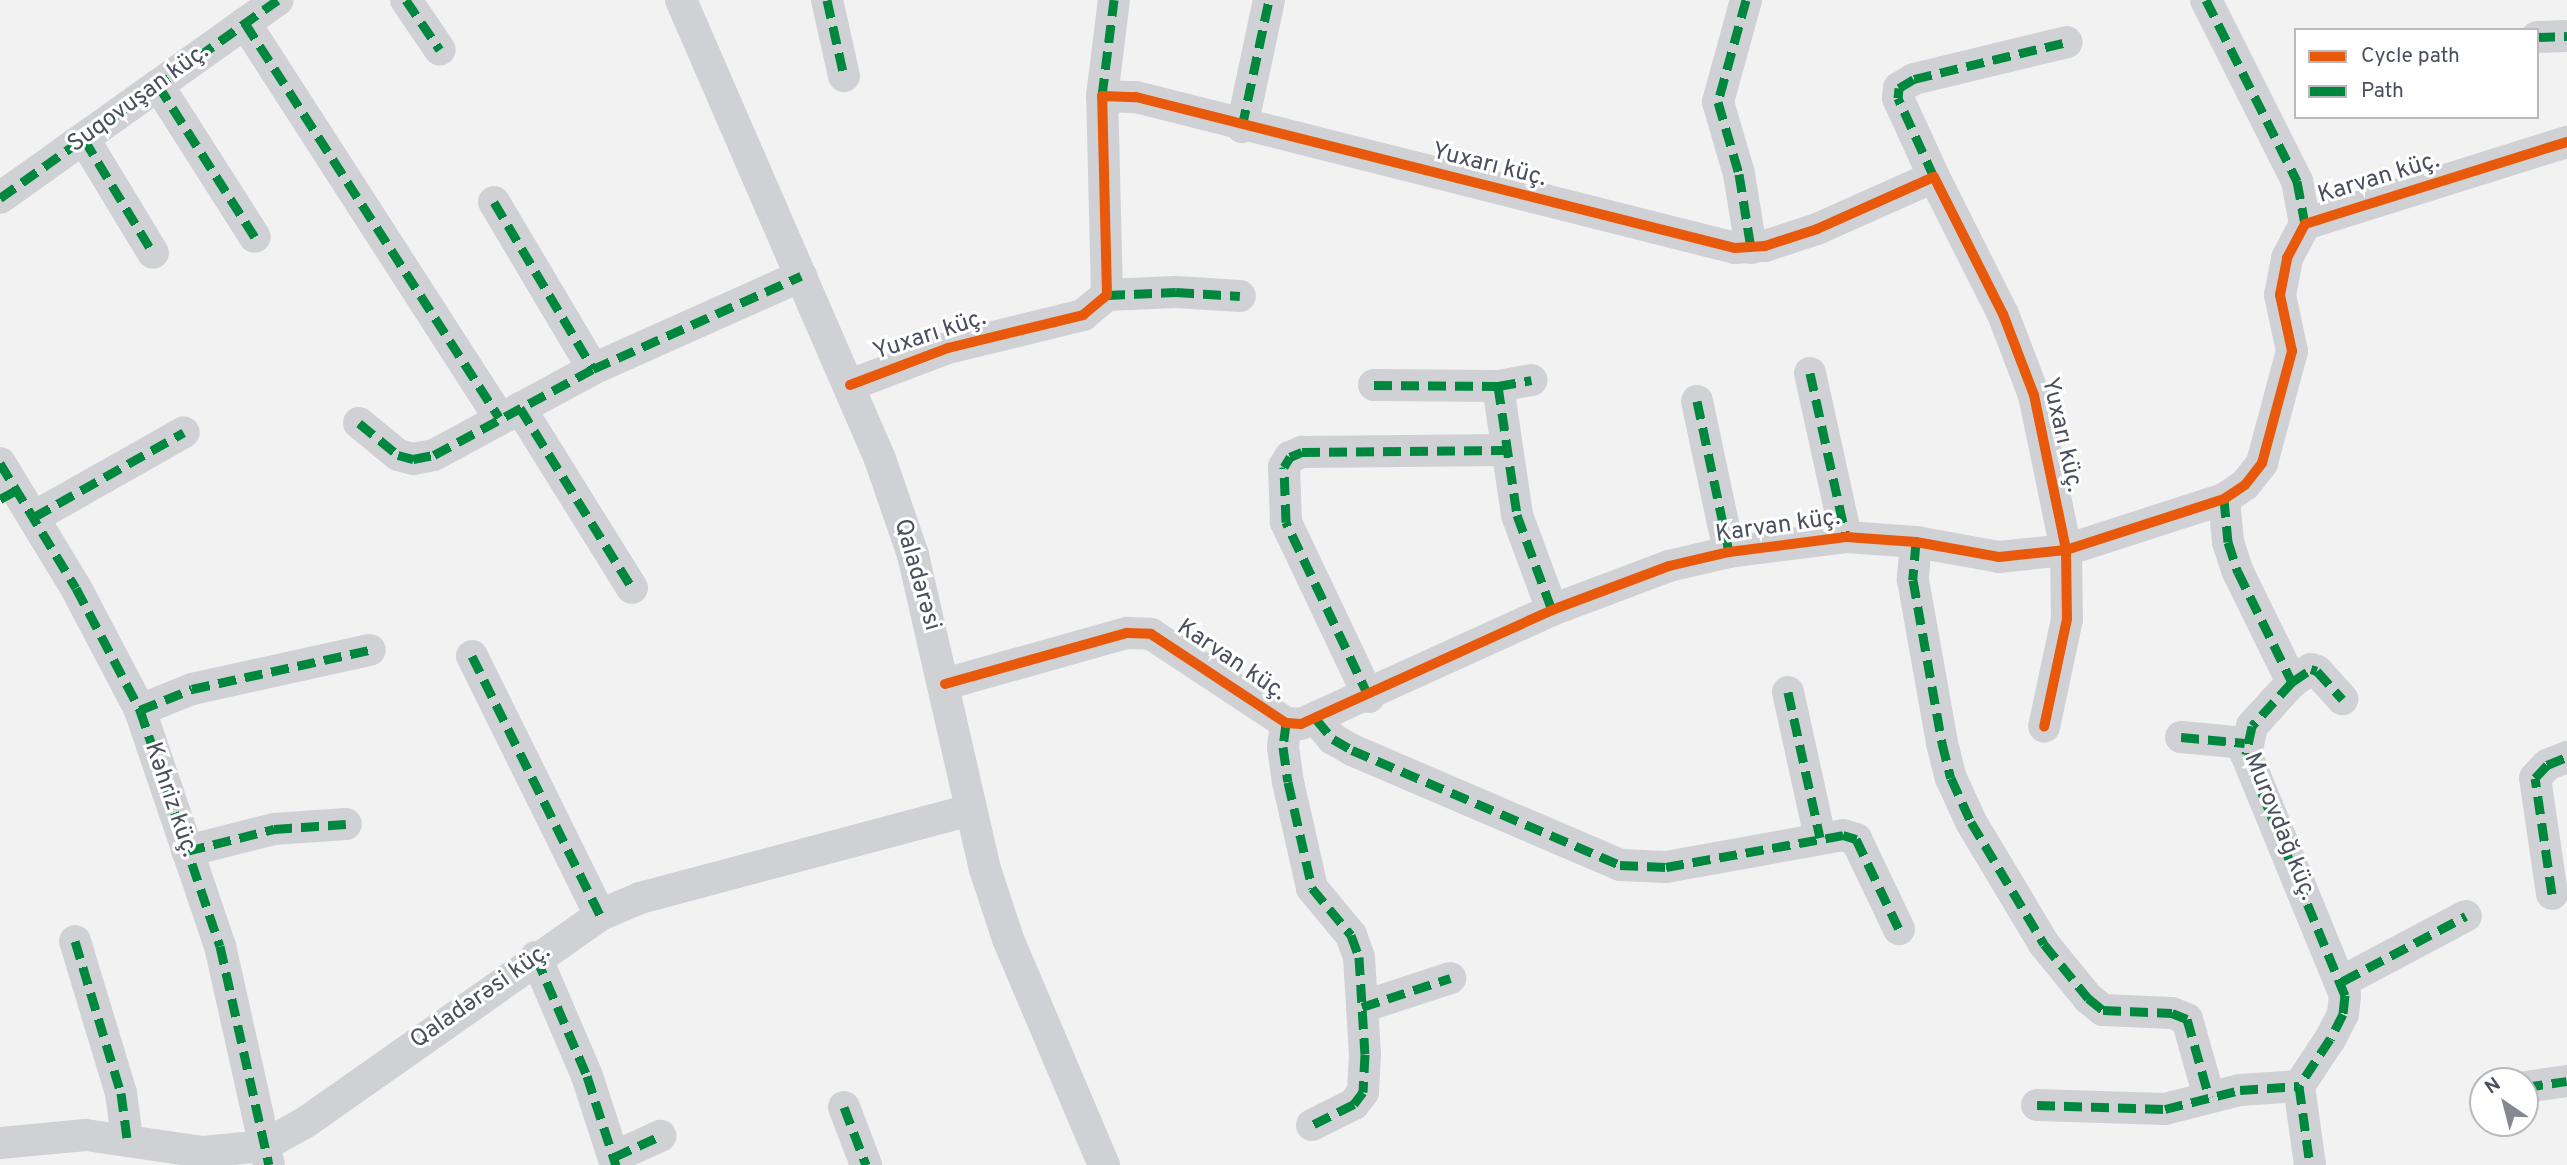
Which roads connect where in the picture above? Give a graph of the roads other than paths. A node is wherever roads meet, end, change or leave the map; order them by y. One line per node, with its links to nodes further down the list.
1 (278, 0): 9 (street, Suqovuşan küç.)
2 (407, 0): 13 (street)
3 (681, 0): 27 (street, Qaladərəsi)
4 (827, 0): 14 (street)
5 (1114, 0): 16 (street)
6 (1269, 0): 17 (street)
7 (1746, 0): 25 (street)
8 (2206, 0): 23 (street)
9 (245, 23): 15 (street, Suqovuşan küç.); 37 (street)
10 (2567, 36): 11 (street)
11 (2539, 37)
12 (2067, 42): 20 (street)
13 (440, 50)
14 (844, 76)
15 (158, 85): 18 (street, Suqovuşan küç.); 24 (street)
16 (1102, 96): 17 (street, Yuxarı küç.); 28 (street)
17 (1242, 127): 25 (street, Yuxarı küç.)
18 (83, 139): 21 (street, Suqovuşan küç.); 26 (street)
19 (2567, 142): 23 (street, Karvan küç.)
20 (1934, 177): 25 (street, Yuxarı küç.); 47 (street, Yuxarı küç.)
21 (0, 198)
22 (494, 202): 30 (street)
23 (2305, 224): 43 (street, Karvan küç.)
24 (255, 237)
25 (1751, 248)
26 (153, 253)
27 (801, 276): 30 (street); 34 (street, Qaladərəsi)
28 (1107, 295): 29 (street); 34 (street, Yuxarı küç.)
29 (1240, 296)
30 (593, 369): 37 (street)
31 (1810, 373): 45 (street)
32 (1531, 380): 35 (street)
33 (1374, 384): 35 (street)
34 (850, 385): 54 (street, Qaladərəsi)
35 (1498, 386): 40 (street)
36 (1697, 401): 48 (street)
37 (510, 412): 38 (street); 49 (street)
38 (359, 423)
39 (184, 432): 44 (street)
40 (1504, 450): 50 (street); 56 (street)
41 (0, 463): 42 (street, Kəhriz küç.)
42 (9, 495): 44 (street, Kəhriz küç.)
43 (2224, 499): 47 (street, Karvan küç.); 53 (street)
44 (34, 517): 58 (street, Kəhriz küç.)
45 (1846, 537): 46 (street, Karvan küç.); 48 (street, Karvan küç.)
46 (1916, 542): 47 (street, Karvan küç.); 80 (street)
47 (2066, 550): 60 (street, Yuxarı küç.)
48 (1729, 552): 50 (street, Karvan küç.)
49 (632, 588)
50 (1552, 610): 56 (street, Karvan küç.)
51 (370, 650): 58 (street)
52 (472, 656): 69 (street)
53 (2292, 682): 57 (street); 62 (street, Murovdağ küç.)
54 (945, 684): 59 (street, Karvan küç.); 64 (street, Qaladərəsi)
55 (1788, 692): 66 (street)
56 (1369, 696): 59 (street, Karvan küç.)
57 (2342, 699)
58 (140, 710): 67 (street, Kəhriz küç.)
59 (1301, 721): 66 (street); 76 (street)
60 (2044, 727)
61 (2181, 737): 62 (street)
62 (2245, 743): 75 (street, Murovdağ küç.)
63 (2567, 757): 68 (street)
64 (970, 810): 69 (street, Qaladərəsi küç.); 90 (street, Qaladərəsi)
65 (346, 824): 67 (street)
66 (1820, 838): 71 (street)
67 (187, 851): 87 (street, Kəhriz küç.)
68 (2552, 894)
69 (600, 915): 73 (street, Qaladərəsi küç.)
70 (2466, 916): 75 (street)
71 (1899, 929)
72 (75, 941): 85 (street)
73 (536, 957): 87 (street, Qaladərəsi küç.); 88 (street)
74 (1450, 978): 76 (street)
75 (2343, 981): 79 (street, Murovdağ küç.)
76 (1362, 1007): 83 (street)
77 (2567, 1081): 78 (street)
78 (2539, 1085)
79 (2299, 1086): 80 (street); 91 (street)
80 (2209, 1097): 81 (street)
81 (2037, 1105)
82 (844, 1107): 89 (street)
83 (1312, 1125)
84 (660, 1136): 88 (street)
85 (127, 1138): 86 (street, Qaladərəsi küç.); 87 (street, Qaladərəsi küç.)
86 (0, 1143)
87 (266, 1156)
88 (615, 1161)
89 (866, 1165)
90 (1104, 1165)
91 (2310, 1165)

